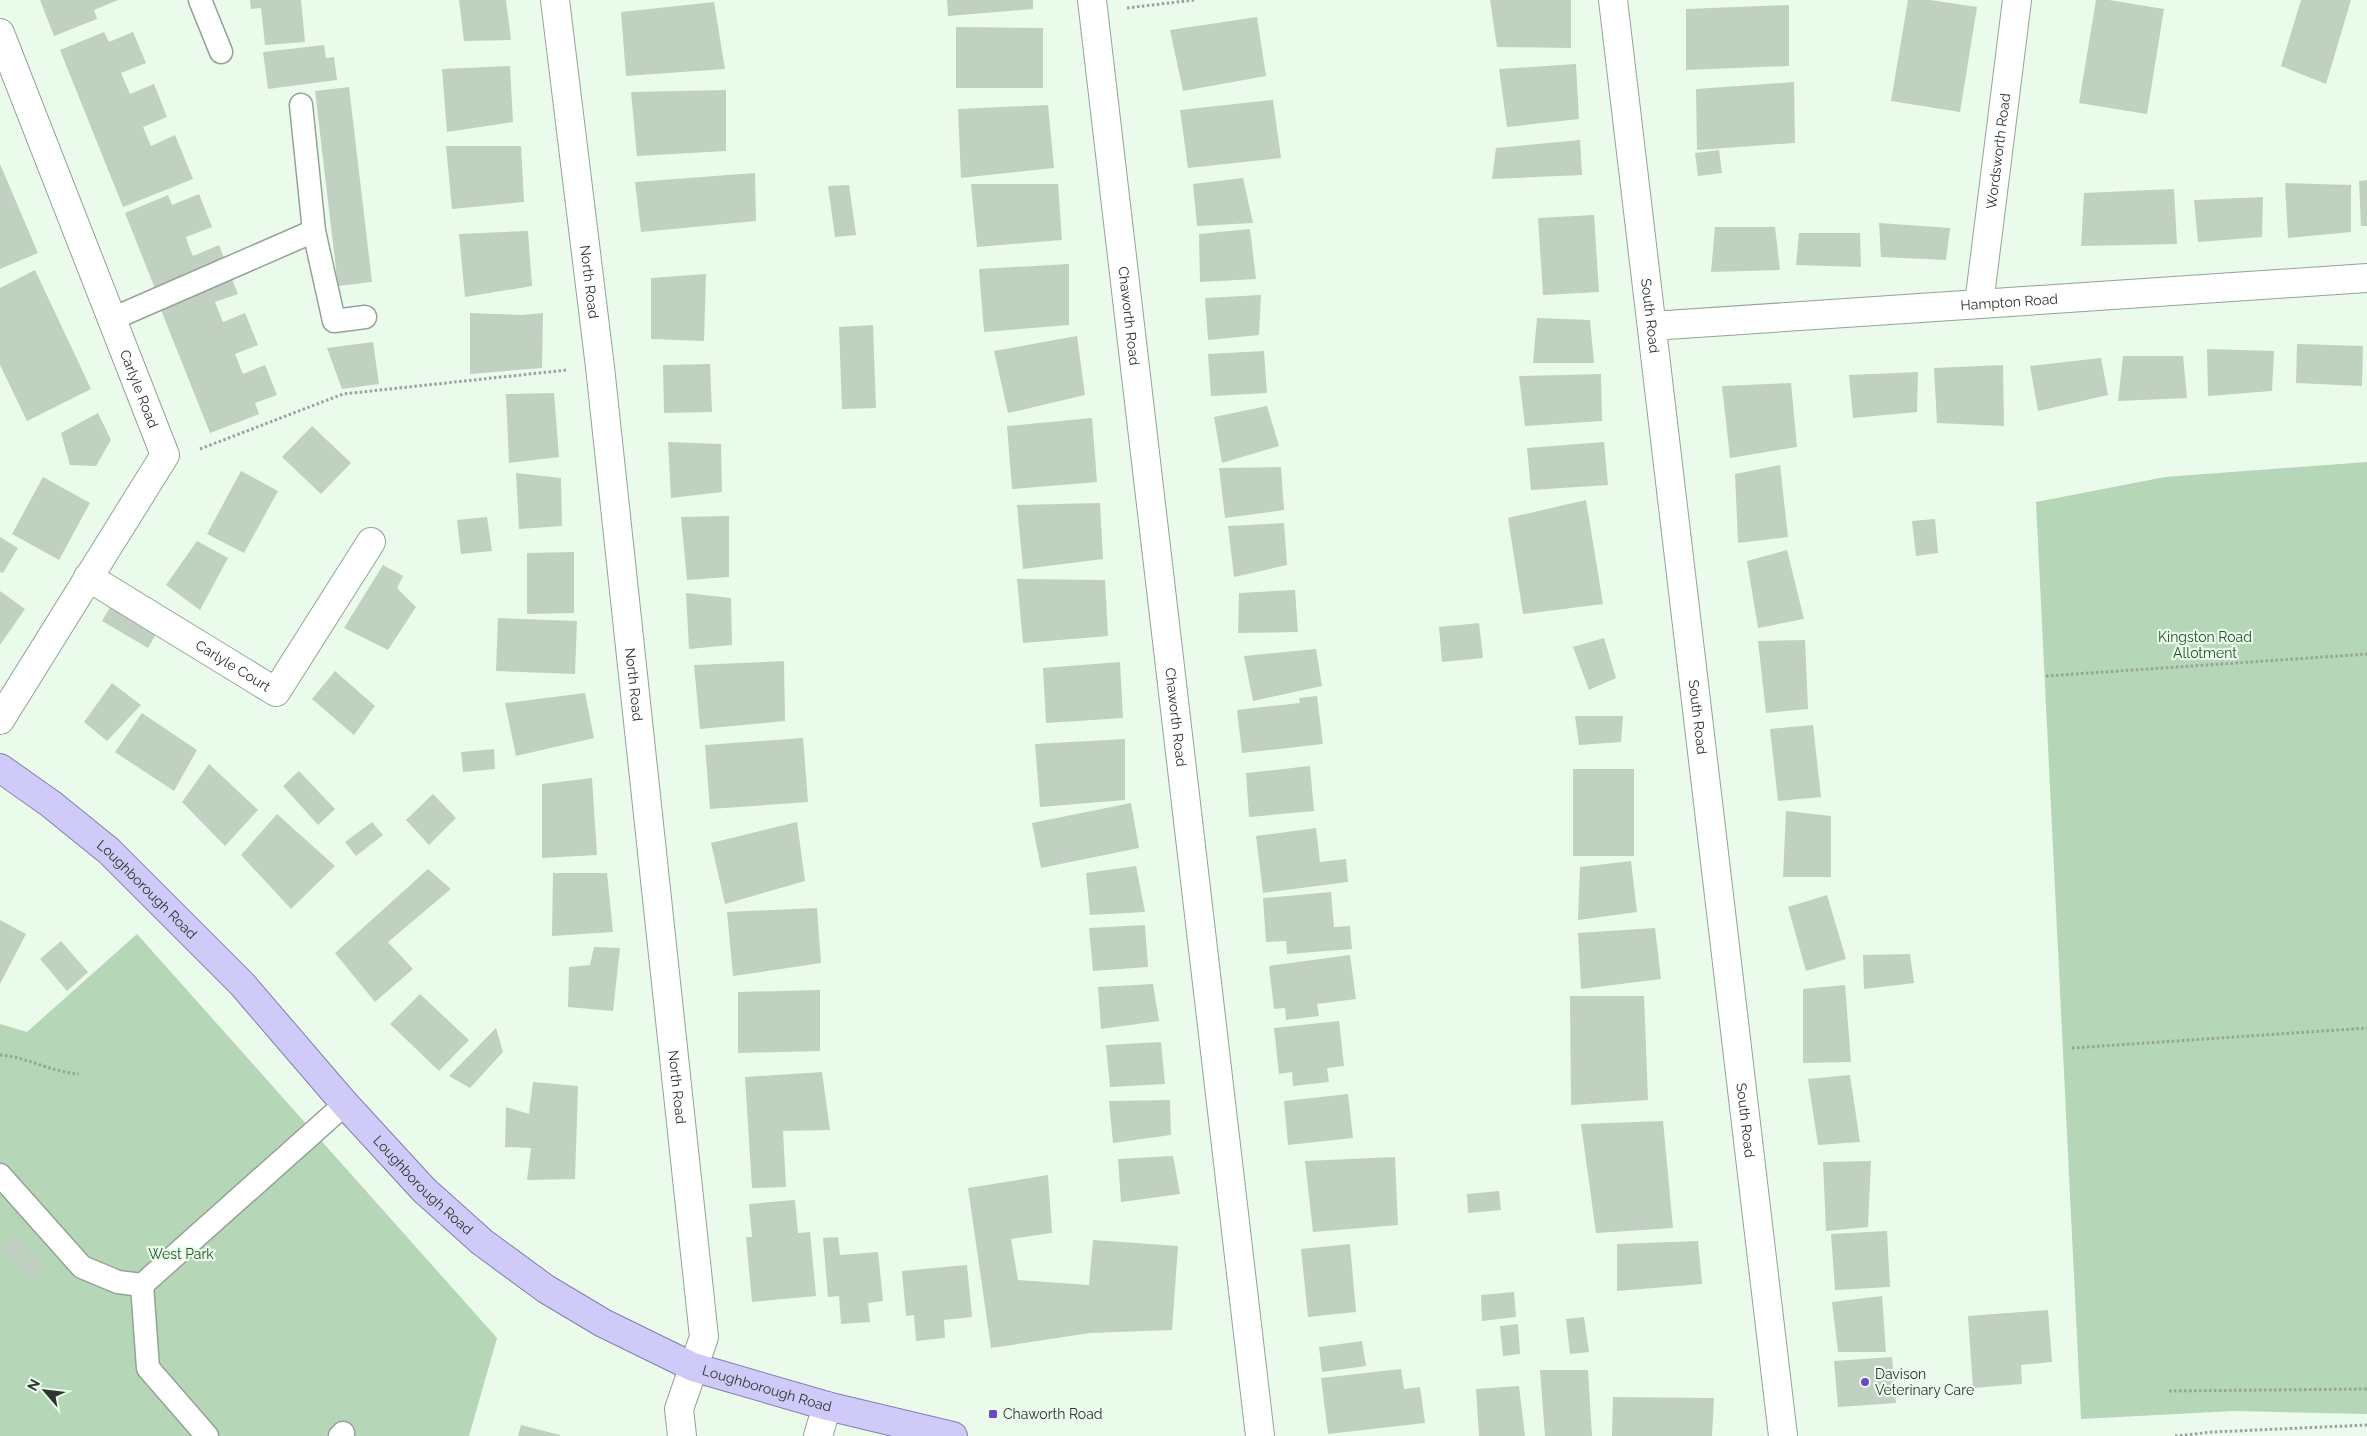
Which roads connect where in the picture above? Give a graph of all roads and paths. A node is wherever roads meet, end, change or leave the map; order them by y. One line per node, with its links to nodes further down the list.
1 (200, 0): 8 (lane)
2 (555, 0): 16 (street, North Road)
3 (1194, 0): 6 (path)
4 (1613, 0): 15 (street, South Road)
5 (2017, 0): 12 (street, Wordsworth Road)
6 (1093, 6): 40 (street, Chaworth Road)
7 (0, 33): 14 (street, Carlyle Road)
8 (221, 52)
9 (301, 105): 10 (lane)
10 (314, 231): 13 (lane); 14 (lane)
11 (2367, 278): 12 (street, Hampton Road)
12 (1979, 304): 15 (street, Hampton Road)
13 (365, 317)
14 (112, 319): 17 (street, Carlyle Road)
15 (1652, 326): 41 (street, South Road)
16 (600, 367): 17 (path); 31 (street, North Road)
17 (165, 455): 19 (street)
18 (371, 542): 19 (street, Carlyle Court)
19 (88, 577): 22 (street)
20 (2367, 654): 21 (path)
21 (2046, 676)
22 (0, 720)
23 (0, 768): 28 (main road, Loughborough Road)
24 (2367, 1028): 25 (path)
25 (2072, 1048)
26 (0, 1055): 27 (path)
27 (79, 1074)
28 (345, 1104): 30 (lane); 31 (main road, Loughborough Road)
29 (0, 1175): 30 (lane)
30 (142, 1285): 36 (lane)
31 (693, 1367): 34 (main road, Loughborough Road); 37 (street, North Road)
32 (2367, 1389): 33 (path)
33 (2169, 1391)
34 (826, 1406): 38 (street); 39 (main road, Loughborough Road)
35 (2367, 1425): 42 (path)
36 (206, 1436)
37 (682, 1436)
38 (818, 1436)
39 (953, 1436)
40 (1260, 1436)
41 (1783, 1436)
42 (2175, 1436)

